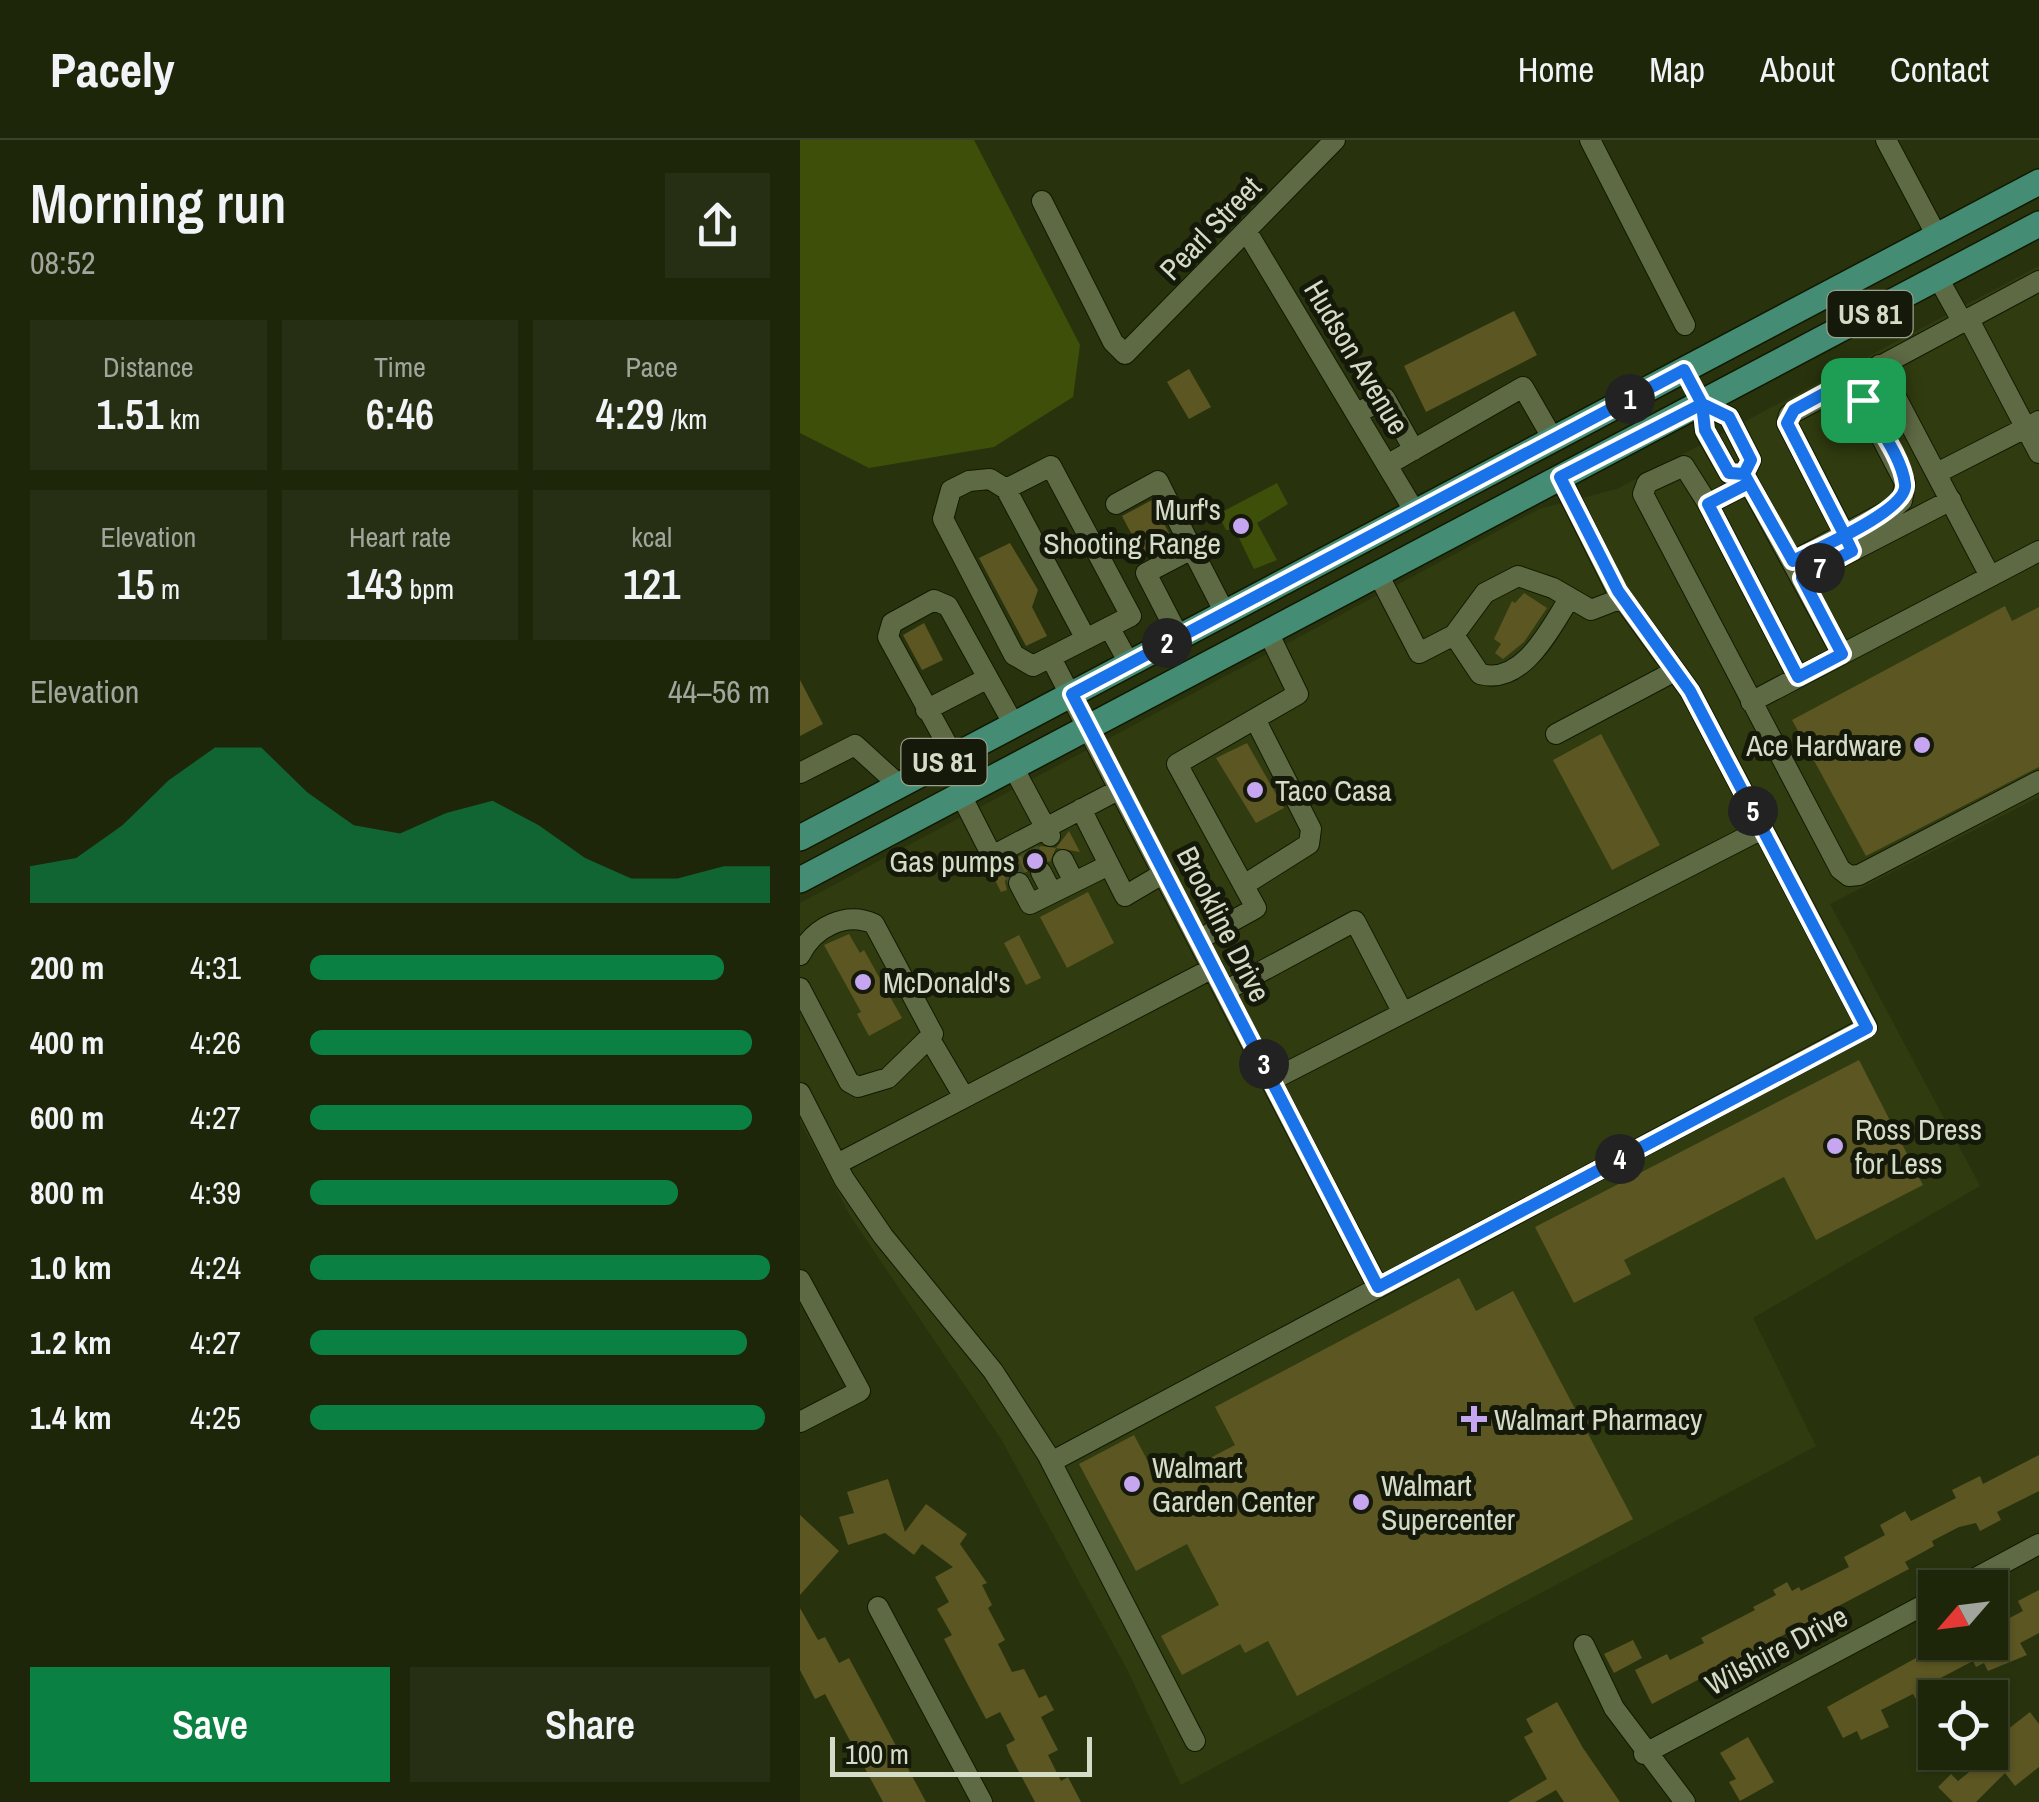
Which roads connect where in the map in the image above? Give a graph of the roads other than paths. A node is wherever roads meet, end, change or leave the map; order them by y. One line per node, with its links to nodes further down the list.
1 (1335, 140): 7 (street, Pearl Street)
2 (1590, 140): 12 (street)
3 (1886, 140): 8 (street)
4 (2039, 182): 8 (main road, US 81)
5 (1042, 201): 7 (street, Pearl Street)
6 (2039, 224): 9 (main road, US 81)
7 (1248, 232): 17 (street, Hudson Avenue)
8 (1937, 236): 14 (main road, US 81)
9 (1938, 278): 11 (street); 16 (main road, US 81)
10 (2039, 280): 11 (street)
11 (1965, 320): 13 (street); 18 (street)
12 (1685, 325)
13 (1879, 364): 15 (street); 23 (street)
14 (1684, 370): 16 (main road); 19 (main road, US 81)
15 (1851, 379): 31 (street); 31 (street)
16 (1702, 404): 24 (main road, US 81); 25 (street)
17 (1356, 414): 20 (street); 22 (street, Hudson Avenue)
18 (2032, 425): 21 (street); 23 (street)
19 (1554, 439): 20 (street); 30 (main road, US 81)
20 (1414, 450): 22 (street)
21 (2039, 453)
22 (1386, 465): 30 (street, Hudson Avenue)
23 (1937, 474): 27 (street)
24 (1560, 477): 35 (main road, US 81); 37 (street)
25 (1747, 478): 29 (street); 34 (street)
26 (1006, 489): 40 (street); 44 (street); 46 (street)
27 (1951, 500): 31 (street); 36 (street)
28 (1116, 504): 32 (street)
29 (1708, 504): 49 (street); 52 (street)
30 (1415, 512): 39 (main road, US 81)
31 (1848, 542): 34 (street)
32 (1192, 549): 39 (street); 43 (street)
33 (2039, 550): 36 (street)
34 (1798, 569): 45 (street)
35 (1378, 574): 41 (main road, US 81); 42 (street)
36 (1990, 576): 45 (street)
37 (1622, 598): 38 (street); 48 (street)
38 (1570, 599): 42 (street); 42 (street)
39 (1225, 613): 43 (main road, US 81)
40 (1109, 627): 44 (street); 47 (street)
41 (1268, 632): 54 (street); 56 (main road, US 81)
42 (1454, 635)
43 (1179, 637): 47 (main road, US 81)
44 (1086, 639): 46 (street)
45 (1842, 654): 49 (street)
46 (1051, 658): 51 (street, Brookline Drive)
47 (1130, 663): 51 (main road, US 81)
48 (1675, 671): 57 (street); 66 (street)
49 (1798, 677): 52 (street)
50 (988, 678): 53 (street); 53 (street); 55 (street)
51 (1072, 694): 55 (main road, US 81); 56 (street, Brookline Drive)
52 (1750, 702): 61 (street)
53 (926, 710): 58 (street)
54 (1255, 719): 76 (street); 76 (street)
55 (1014, 725): 58 (main road, US 81)
56 (1089, 727): 59 (main road, US 81); 63 (street, Brookline Drive)
57 (1556, 734)
58 (954, 756): 62 (main road, US 81)
59 (1013, 768): 64 (main road, US 81); 67 (street)
60 (800, 773): 62 (street)
61 (2039, 781)
62 (899, 786): 68 (main road, US 81)
63 (1120, 789): 65 (street); 72 (street, Brookline Drive)
64 (961, 795): 67 (street); 73 (main road, US 81)
65 (1081, 809): 67 (street); 70 (street)
66 (1762, 829): 83 (street); 92 (street)
67 (1048, 833)
68 (800, 838)
69 (1063, 860): 74 (street)
70 (1109, 864): 72 (street); 74 (street)
71 (1040, 872): 77 (street)
72 (1164, 873): 78 (street, Brookline Drive)
73 (800, 880)
74 (1074, 882): 77 (street)
75 (1019, 883): 77 (street)
76 (1244, 885): 78 (street)
77 (1052, 894)
78 (1198, 940): 80 (street, Brookline Drive)
79 (800, 955): 86 (street)
80 (1213, 968): 82 (street, Brookline Drive); 89 (street)
81 (800, 988): 84 (street)
82 (1225, 991): 83 (street); 87 (street, Brookline Drive)
83 (1404, 1013): 87 (street)
84 (821, 1027): 85 (street); 86 (street)
85 (800, 1039)
86 (930, 1041): 89 (street)
87 (1272, 1080): 92 (street, Brookline Drive)
88 (800, 1093): 90 (street)
89 (964, 1098): 90 (street)
90 (837, 1164): 94 (street)
91 (800, 1280): 93 (street)
92 (1378, 1287): 94 (street)
93 (800, 1422)
94 (1051, 1462): 100 (street)
95 (2039, 1544): 96 (street)
96 (1991, 1570)
97 (878, 1607): 102 (street)
98 (1918, 1609): 101 (street, Wilshire Drive)
99 (1584, 1645): 101 (street)
100 (1195, 1741)
101 (1644, 1754): 103 (street)
102 (982, 1802)
103 (1685, 1802)

